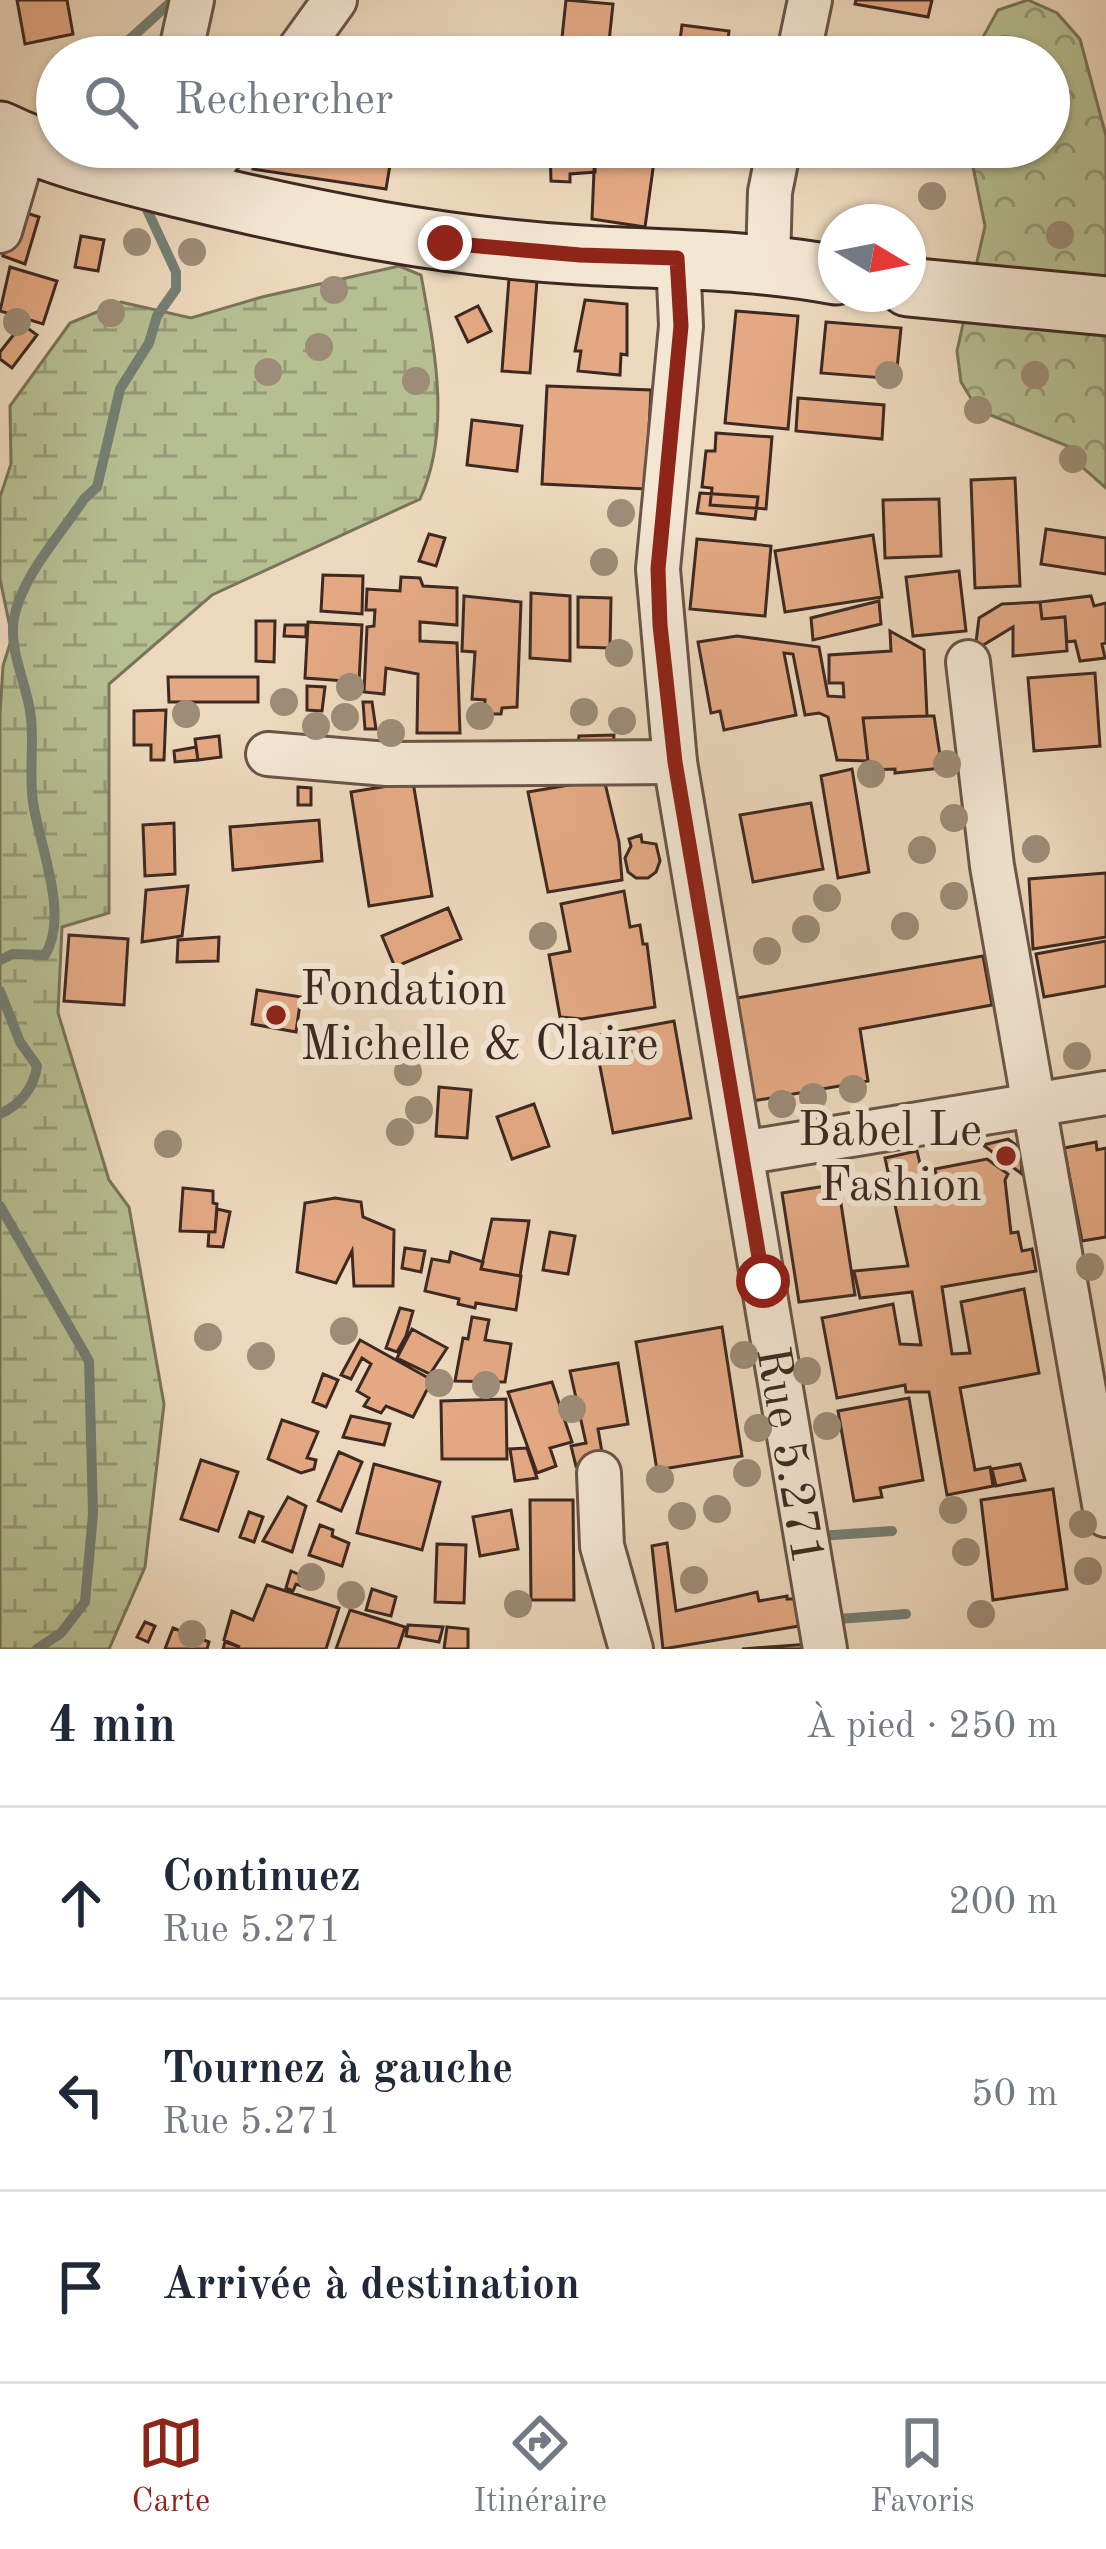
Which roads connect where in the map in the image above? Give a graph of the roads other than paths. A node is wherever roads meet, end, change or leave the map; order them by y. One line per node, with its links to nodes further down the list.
1 (192, 0): 4 (street)
2 (335, 0): 5 (street)
3 (810, 0): 6 (street)
4 (184, 36)
5 (309, 36)
6 (802, 36)
7 (13, 137): 10 (street)
8 (213, 168): 11 (street)
9 (775, 168): 12 (street)
10 (0, 231)
11 (677, 258): 12 (street); 18 (street, Rue 5.271)
12 (768, 262): 13 (street)
13 (818, 272)
14 (926, 289): 15 (street)
15 (1106, 306)
16 (968, 662): 20 (street)
17 (268, 754): 18 (street)
18 (675, 762): 21 (street, Rue 5.271)
19 (1106, 1093): 20 (street)
20 (1035, 1104): 21 (street); 23 (street)
21 (742, 1153): 25 (street, Rue 5.271)
22 (599, 1473): 24 (street)
23 (1106, 1514)
24 (631, 1649)
25 (825, 1649)

